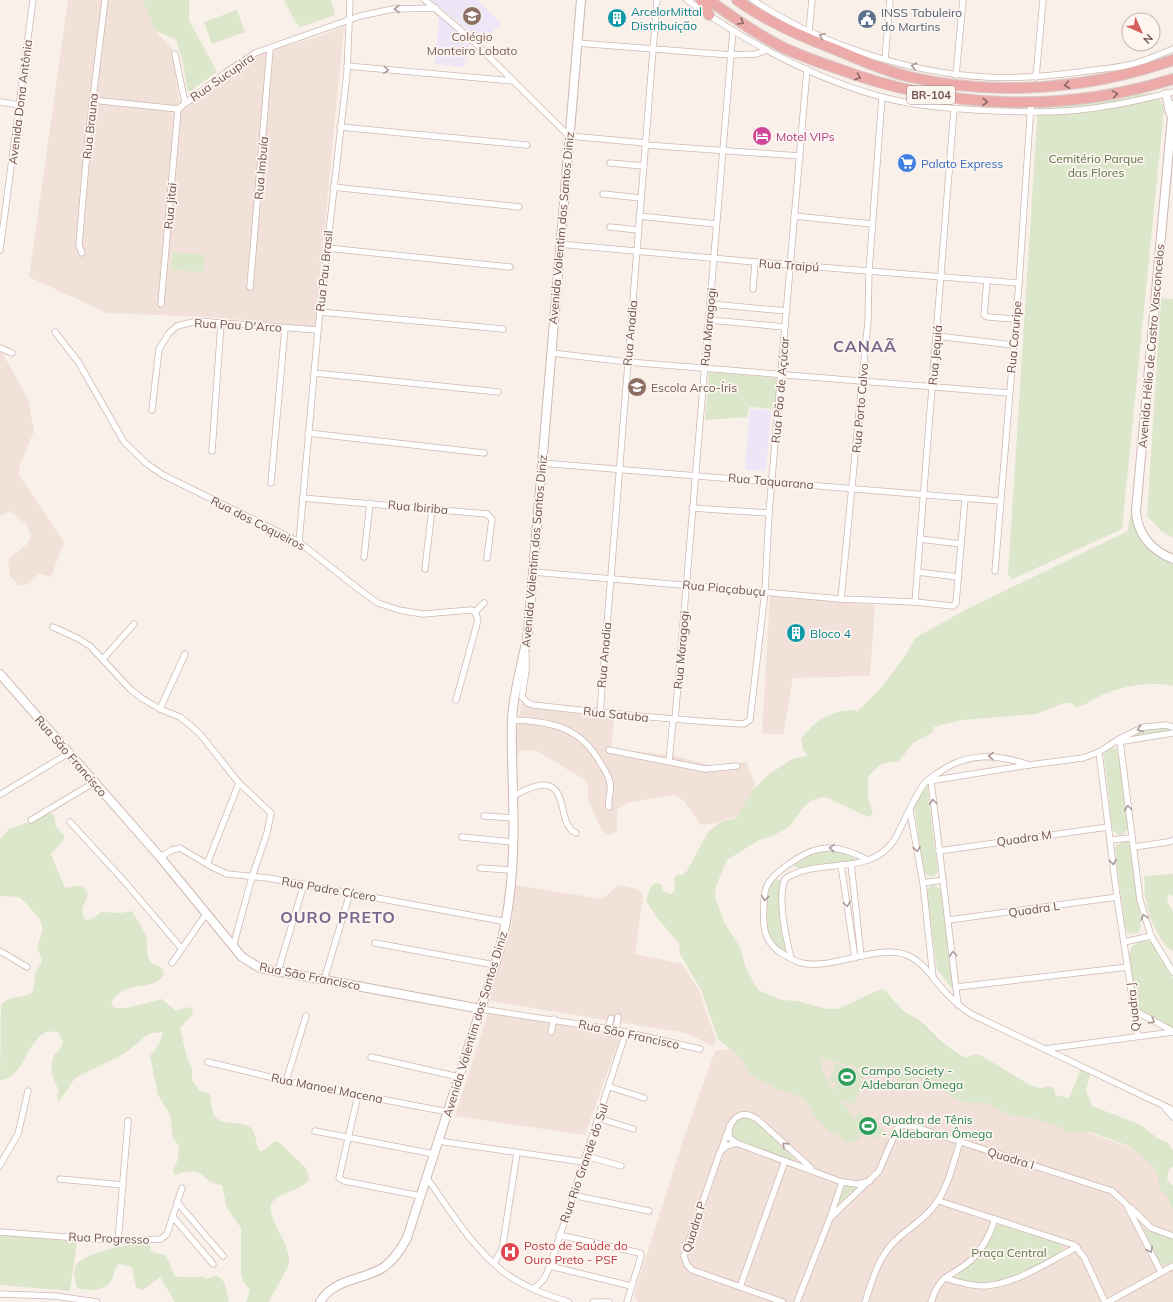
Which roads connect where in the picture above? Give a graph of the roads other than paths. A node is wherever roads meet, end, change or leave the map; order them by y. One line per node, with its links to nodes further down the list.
1 (33, 0): 43 (street, Avenida Dona Antônia)
2 (105, 0): 40 (street, Rua Brauna)
3 (350, 0): 18 (street, Rua Pau Brasil)
4 (424, 0): 16 (street)
5 (581, 0): 21 (street, Avenida Valentim dos Santos Diniz)
6 (657, 0): 23 (street, Rua Anadia)
7 (688, 0): 17 (street)
8 (701, 0): 17 (highway)
9 (709, 0): 46 (highway, BR-104, one-way to 46)
10 (737, 0): 29 (highway, BR-104, one-way to 10)
11 (753, 0): 20 (street)
12 (812, 0): 20 (street)
13 (890, 0): 28 (street)
14 (963, 0): 33 (street)
15 (1043, 0): 34 (street)
16 (436, 8): 18 (street, Rua Sucupira, one-way to 18); 32 (street)
17 (708, 15): 19 (street)
18 (350, 19): 22 (street, Rua Sucupira); 30 (street, Rua Pau Brasil)
19 (733, 30): 25 (street); 27 (street, Rua Maragogi)
20 (809, 31): 28 (street, one-way to 20)
21 (577, 43): 23 (street); 50 (street, Avenida Valentim dos Santos Diniz)
22 (270, 48): 42 (street, Rua Sucupira); 81 (street, Rua Imbuía)
23 (652, 48): 27 (street); 51 (street, Rua Anadia)
24 (1173, 49): 34 (street)
25 (767, 50): 27 (street); 31 (street)
26 (175, 54): 42 (street)
27 (731, 55): 53 (street, Rua Maragogi)
28 (885, 59): 33 (street, one-way to 28)
29 (1173, 60)
30 (347, 66): 36 (street, one-way to 36); 49 (street, Rua Pau Brasil)
31 (807, 69): 39 (street); 54 (street, Rua Pão de Açúcar)
32 (507, 75): 36 (street); 37 (street)
33 (956, 75): 34 (street)
34 (1036, 77)
35 (1173, 79): 46 (highway, BR-104, one-way to 35)
36 (502, 80): 37 (street)
37 (513, 81): 50 (street)
38 (1169, 93): 46 (street); 48 (street, Avenida Hélio de Castro Vasconcelos)
39 (882, 97): 47 (street); 64 (street, Rua Porto Calvo)
40 (92, 100): 45 (street, Rua Sucupira); 71 (street, Rua Brauna)
41 (0, 102): 43 (street)
42 (185, 103): 45 (street, Rua Sucupira)
43 (20, 105): 67 (street, Avenida Dona Antônia)
44 (1173, 105): 48 (street, Avenida Hélio de Castro Vasconcelos)
45 (178, 108): 83 (street, Rua Jitai)
46 (1030, 108): 47 (street); 80 (street, Rua Coruripe)
47 (954, 109): 78 (street, Rua Jequiá)
48 (1171, 116): 131 (street, Avenida Hélio de Castro Vasconcelos)
49 (340, 127): 52 (street); 57 (street, Rua Pau Brasil)
50 (569, 136): 51 (street); 68 (street, Avenida Valentim dos Santos Diniz)
51 (645, 144): 53 (street); 56 (street, Rua Anadia)
52 (527, 145)
53 (724, 151): 54 (street); 63 (street, Rua Maragogi)
54 (800, 156): 62 (street, Rua Pão de Açúcar)
55 (610, 163): 56 (street)
56 (644, 166): 59 (street, Rua Anadia)
57 (333, 187): 60 (street); 69 (street, Rua Pau Brasil)
58 (604, 194): 59 (street)
59 (641, 198): 61 (street, Rua Anadia)
60 (519, 207)
61 (639, 216): 63 (street); 66 (street, Rua Anadia)
62 (794, 216): 64 (street); 75 (street, Rua Pão de Açúcar)
63 (716, 224): 73 (street, Rua Maragogi)
64 (872, 224): 77 (street, Rua Porto Calvo)
65 (610, 227): 66 (street)
66 (638, 230): 72 (street, Rua Anadia)
67 (2, 231): 70 (street, Avenida Dona Antônia)
68 (559, 244): 72 (street, Rua Traipú); 99 (street, Avenida Valentim dos Santos Diniz)
69 (326, 248): 76 (street); 86 (street, Rua Pau Brasil)
70 (0, 250)
71 (82, 252)
72 (637, 252): 73 (street, Rua Traipú); 100 (street, Rua Anadia)
73 (713, 259): 74 (street, Rua Traipú); 84 (street, Rua Maragogi)
74 (756, 262): 75 (street, Rua Traipú); 82 (street)
75 (790, 265): 77 (street, Rua Traipú); 85 (street, Rua Pão de Açúcar)
76 (510, 267)
77 (869, 271): 78 (street, Rua Traipú); 104 (street, Rua Porto Calvo)
78 (941, 277): 79 (street, Rua Traipú); 95 (street, Rua Jequiá)
79 (987, 280): 80 (street, Rua Traipú); 87 (street)
80 (1019, 283): 87 (street, Rua Coruripe)
81 (250, 288)
82 (753, 289)
83 (161, 304)
84 (710, 304): 85 (street); 88 (street, Rua Maragogi)
85 (787, 311): 90 (street, Rua Pão de Açúcar)
86 (320, 312): 92 (street); 93 (street, Rua Pau Brasil)
87 (1015, 319): 96 (street, Rua Coruripe)
88 (709, 320): 90 (street); 101 (street, Rua Maragogi)
89 (221, 323): 91 (street, Rua Pau D'Arco); 108 (street, Rua Pau D'Arco); 110 (street)
90 (785, 327): 103 (street, Rua Pão de Açúcar)
91 (285, 328): 93 (street, Rua Pau D'Arco); 116 (street)
92 (503, 329)
93 (318, 330): 102 (street, Rua Pau Brasil)
94 (55, 332): 127 (street, Rua dos Coqueiros)
95 (937, 336): 96 (street); 105 (street, Rua Jequiá)
96 (1013, 345): 107 (street, Rua Coruripe)
97 (0, 348): 98 (street)
98 (12, 353)
99 (551, 354): 100 (street); 112 (street, Avenida Valentim dos Santos Diniz)
100 (628, 362): 101 (street); 113 (street, Rua Anadia)
101 (705, 368): 103 (street); 114 (street, Rua Maragogi)
102 (314, 373): 106 (street); 109 (street, Rua Pau Brasil)
103 (781, 374): 104 (street); 115 (street, Rua Pão de Açúcar)
104 (862, 382): 105 (street); 117 (street, Rua Porto Calvo)
105 (932, 387): 107 (street); 118 (street, Rua Jequiá)
106 (498, 392)
107 (1009, 393): 121 (street, Rua Coruripe)
108 (152, 410)
109 (308, 434): 111 (street); 119 (street, Rua Pau Brasil)
110 (212, 451)
111 (484, 453)
112 (542, 463): 113 (street, Rua Taquarana); 134 (street, Avenida Valentim dos Santos Diniz)
113 (620, 469): 114 (street, Rua Taquarana); 137 (street, Rua Anadia)
114 (695, 475): 115 (street, Rua Taquarana); 123 (street, Rua Maragogi)
115 (772, 482): 117 (street, Rua Taquarana); 125 (street, Rua Pão de Açúcar)
116 (271, 483)
117 (852, 488): 118 (street, Rua Taquarana); 140 (street, Rua Porto Calvo)
118 (924, 495): 120 (street, Rua Taquarana); 126 (street, Rua Jequiá)
119 (302, 498): 122 (street, Rua Ibiriba); 127 (street, Rua Pau Brasil)
120 (965, 499): 121 (street, Rua Taquarana); 128 (street)
121 (1000, 501): 133 (street, Rua Coruripe)
122 (370, 503): 124 (street, Rua Ibiriba); 129 (street)
123 (692, 508): 125 (street); 138 (street, Rua Maragogi)
124 (432, 509): 130 (street, Rua Ibiriba); 132 (street)
125 (769, 513): 139 (street, Rua Pão de Açúcar)
126 (920, 539): 128 (street); 135 (street, Rua Jequiá)
127 (299, 542): 143 (street, Rua dos Coqueiros)
128 (961, 544): 136 (street)
129 (364, 557)
130 (487, 558)
131 (1173, 559)
132 (425, 569)
133 (995, 571)
134 (533, 572): 137 (street, Rua Piaçabuçu); 146 (street, Avenida Valentim dos Santos Diniz)
135 (917, 572): 136 (street); 141 (street, Rua Jequiá)
136 (958, 577): 141 (street, Rua Piaçabuçu)
137 (610, 579): 138 (street, Rua Piaçabuçu); 153 (street, Rua Anadia)
138 (687, 585): 139 (street, Rua Piaçabuçu); 155 (street, Rua Maragogi)
139 (765, 591): 140 (street, Rua Piaçabuçu); 152 (street, Rua Pão de Açúcar)
140 (841, 599): 141 (street, Rua Piaçabuçu)
141 (915, 602)
142 (484, 603): 143 (street)
143 (475, 612): 150 (street)
144 (134, 624): 148 (street)
145 (52, 626): 148 (street)
146 (525, 650): 153 (street, Rua Satuba); 154 (street, Avenida Valentim dos Santos Diniz)
147 (185, 654): 151 (street)
148 (103, 659): 151 (street)
149 (0, 674): 162 (street, Rua São Francisco)
150 (456, 700)
151 (160, 709): 168 (street)
152 (752, 712): 155 (street, Rua Satuba)
153 (600, 713): 155 (street, Rua Satuba)
154 (512, 720): 170 (street, Avenida Valentim dos Santos Diniz); 171 (street)
155 (674, 720): 163 (street, Rua Maragogi)
156 (1173, 727): 159 (street, one-way to 159)
157 (1173, 733): 158 (street)
158 (1120, 741): 159 (street); 180 (street, one-way to 158)
159 (1109, 745): 161 (street)
160 (609, 750): 163 (street)
161 (1099, 752): 164 (street); 177 (street)
162 (69, 753): 167 (street, Rua São Francisco); 169 (street)
163 (669, 761): 165 (street)
164 (1029, 765): 166 (street); 166 (street, one-way to 166)
165 (737, 766)
166 (932, 778): 172 (street); 185 (street, one-way to 166)
167 (95, 782): 175 (street); 186 (street, Rua São Francisco)
168 (239, 783): 188 (street); 195 (street)
169 (1, 794)
170 (514, 796): 174 (street, Avenida Valentim dos Santos Diniz); 178 (street)
171 (609, 807)
172 (910, 811): 187 (street); 197 (street, one-way to 197)
173 (484, 816): 174 (street)
174 (514, 818): 183 (street, Avenida Valentim dos Santos Diniz)
175 (32, 820)
176 (70, 822): 208 (street)
177 (1108, 827): 181 (street); 185 (street, Quadra M)
178 (576, 833)
179 (462, 837): 183 (street)
180 (1131, 838): 181 (street); 184 (street)
181 (1110, 840): 200 (street, one-way to 200)
182 (1173, 840): 184 (street)
183 (513, 842): 193 (street, Avenida Valentim dos Santos Diniz)
184 (1134, 847): 204 (street, one-way to 184)
185 (939, 850): 196 (street)
186 (160, 858): 188 (street, Rua Padre Cícero); 201 (street, Rua São Francisco)
187 (868, 860): 189 (street); 192 (street, one-way to 192)
188 (207, 864): 195 (street, Rua Padre Cícero)
189 (851, 864): 190 (street); 210 (street)
190 (841, 865): 194 (street); 212 (street, one-way to 212)
191 (480, 868): 193 (street)
192 (786, 868): 194 (street); 211 (street, one-way to 211)
193 (511, 870): 203 (street, Avenida Valentim dos Santos Diniz)
194 (791, 875): 211 (street)
195 (252, 877): 198 (street, Rua Padre Cícero); 207 (street)
196 (943, 880): 197 (street); 202 (street)
197 (923, 883): 220 (street)
198 (304, 884): 199 (street, Rua Padre Cícero); 218 (street)
199 (350, 893): 203 (street, Rua Padre Cícero); 221 (street)
200 (1117, 897): 202 (street, Quadra L); 205 (street)
201 (206, 914): 207 (street, Rua São Francisco); 208 (street)
202 (948, 920): 222 (street, one-way to 202)
203 (507, 922): 215 (street, Avenida Valentim dos Santos Diniz)
204 (1151, 936): 205 (street); 214 (street)
205 (1124, 942): 217 (street)
206 (375, 943): 215 (street)
207 (233, 947): 218 (street, Rua São Francisco)
208 (182, 949): 213 (street)
209 (0, 951): 216 (street)
210 (861, 956): 212 (street); 220 (street)
211 (791, 958): 212 (street)
212 (855, 958)
213 (172, 963)
214 (1171, 963): 219 (street)
215 (496, 965): 225 (street, Avenida Valentim dos Santos Diniz)
216 (27, 967)
217 (1128, 967): 222 (street, Quadra J); 224 (street, Quadra J)
218 (278, 971): 221 (street, Rua São Francisco)
219 (1173, 972)
220 (933, 977): 223 (street)
221 (324, 980): 225 (street, Rua São Francisco)
222 (957, 988): 223 (street)
223 (958, 1006): 237 (street)
224 (1134, 1007): 234 (street, one-way to 234); 235 (street, Quadra J)
225 (481, 1009): 229 (street, Rua São Francisco); 240 (street, Avenida Valentim dos Santos Diniz)
226 (306, 1016): 241 (street)
227 (618, 1017): 231 (street)
228 (611, 1018): 230 (street)
229 (554, 1019): 230 (street, Rua São Francisco); 232 (street)
230 (608, 1029): 231 (street, Rua São Francisco)
231 (616, 1030): 233 (street, Rua São Francisco)
232 (551, 1032)
233 (626, 1032): 236 (street, Rua São Francisco); 242 (street, Rua Rio Grande do Sul)
234 (1173, 1032): 235 (street)
235 (1138, 1036): 237 (street, Quadra J)
236 (700, 1049)
237 (1045, 1049): 246 (street)
238 (371, 1057): 240 (street)
239 (208, 1062): 241 (street, Rua Manoel Macena)
240 (459, 1077): 248 (street, Avenida Valentim dos Santos Diniz)
241 (286, 1081): 244 (street, Rua Manoel Macena)
242 (610, 1087): 245 (street); 250 (street, Rua Rio Grande do Sul)
243 (28, 1091): 264 (street)
244 (358, 1095): 248 (street, Rua Manoel Macena); 255 (street)
245 (644, 1098)
246 (1164, 1106): 247 (street); 249 (street)
247 (1173, 1110)
248 (448, 1112): 256 (street, Avenida Valentim dos Santos Diniz)
249 (1173, 1117)
250 (598, 1118): 253 (street); 262 (street, Rua Rio Grande do Sul)
251 (128, 1121): 271 (street)
252 (730, 1126): 258 (street); 259 (street); 266 (street, one-way to 252)
253 (633, 1129)
254 (315, 1131): 255 (street)
255 (348, 1138): 261 (street); 274 (street)
256 (438, 1141): 260 (street); 261 (street, Avenida Valentim dos Santos Diniz)
257 (960, 1142): 269 (street); 275 (street); 277 (street, Quadra I)
258 (736, 1143): 259 (street); 263 (street)
259 (720, 1152): 297 (street, Quadra P)
260 (517, 1153): 262 (street); 290 (street)
261 (434, 1154): 267 (street, Avenida Valentim dos Santos Diniz)
262 (585, 1159): 265 (street); 273 (street, Rua Rio Grande do Sul)
263 (785, 1161): 266 (street); 297 (street)
264 (0, 1165)
265 (621, 1166)
266 (814, 1171): 270 (street)
267 (427, 1178): 274 (street, Avenida Valentim dos Santos Diniz); 290 (street)
268 (60, 1179): 271 (street)
269 (870, 1181): 270 (street); 280 (street)
270 (842, 1182): 280 (street)
271 (123, 1184): 287 (street)
272 (182, 1188): 276 (street, Rua Progresso)
273 (572, 1195): 278 (street); 284 (street, Rua Rio Grande do Sul)
274 (422, 1196): 302 (street, Avenida Valentim dos Santos Diniz)
275 (939, 1201): 281 (street); 309 (street)
276 (177, 1202): 279 (street, Rua Progresso); 289 (street)
277 (1126, 1204): 282 (street); 285 (street, Quadra I)
278 (649, 1211)
279 (173, 1217): 287 (street, Rua Progresso); 291 (street)
280 (830, 1218): 308 (street)
281 (995, 1219): 288 (street); 295 (street)
282 (1151, 1228): 285 (street); 286 (street)
283 (0, 1232): 287 (street, Rua Progresso)
284 (559, 1235): 292 (street, Rua Rio Grande do Sul); 296 (street)
285 (1142, 1236): 294 (street, Quadra I, one-way to 294)
286 (1173, 1236)
287 (118, 1241)
288 (1077, 1247): 295 (street); 311 (street)
289 (223, 1256)
290 (494, 1263): 298 (street)
291 (213, 1264)
292 (550, 1266): 296 (street); 298 (street, Rua Rio Grande do Sul)
293 (1173, 1266): 294 (street)
294 (1161, 1272): 311 (street)
295 (945, 1278): 310 (street)
296 (631, 1286): 306 (street)
297 (740, 1287): 307 (street)
298 (534, 1289): 303 (street)
299 (0, 1294): 300 (street)
300 (54, 1299): 301 (street)
301 (97, 1302)
302 (320, 1302)
303 (569, 1302)
304 (593, 1302): 305 (street)
305 (609, 1302)
306 (627, 1302)
307 (784, 1302)
308 (797, 1302)
309 (865, 1302)
310 (931, 1302)
311 (1106, 1302)

